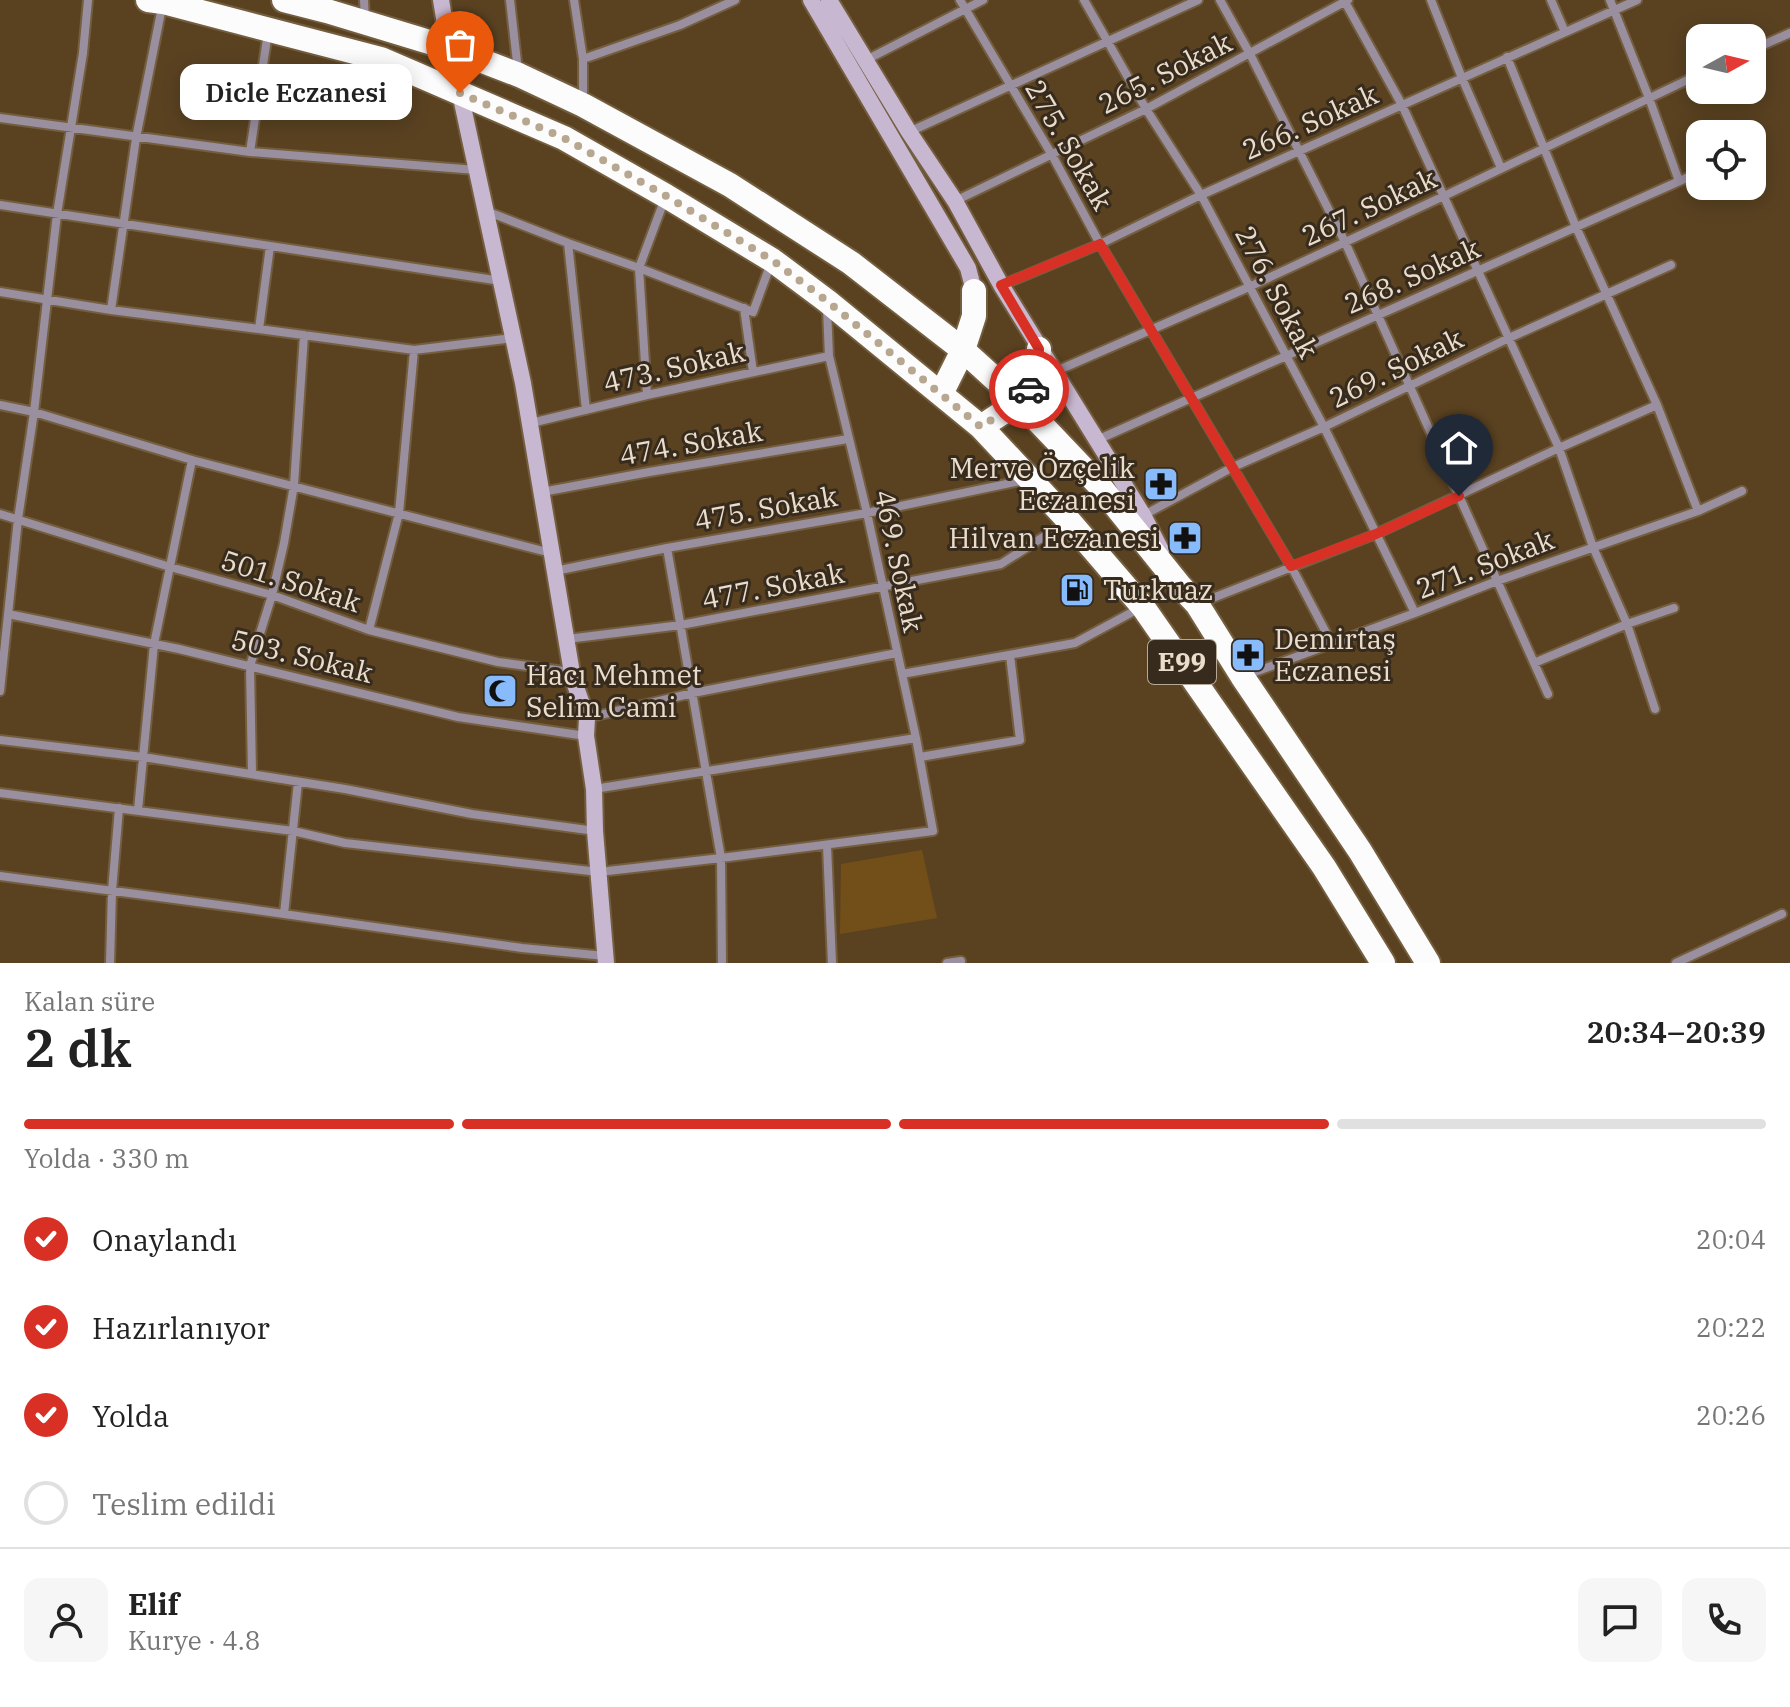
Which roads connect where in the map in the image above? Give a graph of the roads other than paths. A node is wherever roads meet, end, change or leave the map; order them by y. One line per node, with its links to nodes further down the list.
1 (88, 0): 43 (street)
2 (284, 0): 22 (highway, E99)
3 (441, 0): 28 (main road)
4 (510, 0): 33 (street)
5 (574, 0): 31 (street)
6 (735, 0): 31 (street)
7 (811, 0): 74 (main road)
8 (829, 0): 32 (main road)
9 (960, 0): 20 (street, 275. Sokak)
10 (983, 0): 20 (street)
11 (1084, 0): 26 (street, 276. Sokak)
12 (1198, 0): 26 (street)
13 (1220, 0): 29 (street)
14 (1431, 0): 34 (street)
15 (1551, 0): 24 (street)
16 (1610, 0): 21 (street)
17 (1637, 0): 21 (street, 266. Sokak)
18 (156, 1): 23 (highway, E99); 45 (street)
19 (1346, 1): 29 (street, 265. Sokak); 40 (street)
20 (965, 9): 32 (street); 36 (street, 275. Sokak)
21 (1614, 10): 24 (street, 266. Sokak); 38 (street)
22 (365, 11): 28 (highway, E99)
23 (268, 29): 37 (highway, E99); 47 (street)
24 (1565, 32): 30 (street, 266. Sokak)
25 (1790, 33): 27 (street)
26 (1107, 41): 36 (street); 41 (street, 276. Sokak)
27 (1766, 44)
28 (449, 48): 33 (highway, E99)
29 (1250, 54): 41 (street, 265. Sokak); 48 (street)
30 (1507, 57): 34 (street, 266. Sokak); 46 (street)
31 (583, 59): 39 (street)
32 (865, 60): 44 (main road)
33 (519, 75): 39 (highway, E99)
34 (1462, 78): 40 (street, 266. Sokak); 50 (street)
35 (1686, 81): 38 (street, 267. Sokak)
36 (1010, 86): 44 (street); 49 (street, 275. Sokak)
37 (460, 93): 51 (main road); 55 (highway, E99)
38 (1649, 98): 46 (street, 267. Sokak); 53 (street)
39 (583, 105): 89 (highway, E99)
40 (1402, 105): 48 (street, 266. Sokak); 56 (street)
41 (1146, 109): 49 (street, 265. Sokak); 54 (street, 276. Sokak)
42 (0, 118): 43 (street)
43 (70, 129): 45 (street); 60 (street)
44 (909, 132): 57 (main road)
45 (136, 138): 47 (street); 61 (street)
46 (1543, 148): 50 (street, 267. Sokak); 62 (street)
47 (250, 152): 51 (street)
48 (1299, 152): 54 (street, 266. Sokak); 63 (street)
49 (1052, 155): 57 (street, 265. Sokak); 65 (street, 275. Sokak)
50 (1501, 168): 56 (street, 267. Sokak)
51 (476, 170): 59 (main road)
52 (1686, 178): 53 (street, 268. Sokak)
53 (1679, 181): 62 (street, 268. Sokak)
54 (1201, 195): 65 (street, 266. Sokak); 73 (street, 276. Sokak)
55 (666, 196): 67 (highway, E99); 69 (street)
56 (1444, 196): 63 (street, 267. Sokak); 70 (street)
57 (955, 201): 72 (main road)
58 (0, 205): 60 (street)
59 (485, 211): 64 (street); 71 (main road)
60 (57, 214): 61 (street); 77 (street)
61 (124, 225): 66 (street); 80 (street)
62 (1576, 227): 70 (street, 268. Sokak); 76 (street)
63 (1345, 242): 73 (street, 267. Sokak); 81 (street)
64 (568, 243): 69 (street); 101 (street)
65 (1100, 244): 72 (street, 266. Sokak); 83 (street, 275. Sokak)
66 (270, 246): 71 (street); 82 (street)
67 (772, 260): 78 (highway, E99); 79 (street)
68 (1671, 265): 76 (street, 269. Sokak)
69 (639, 268): 79 (street); 96 (street)
70 (1478, 271): 81 (street, 268. Sokak); 86 (street)
71 (501, 281): 85 (main road)
72 (1001, 285): 87 (main road)
73 (1249, 287): 83 (street, 267. Sokak); 91 (street, 276. Sokak)
74 (974, 291): 89 (highway)
75 (0, 292): 77 (street)
76 (1606, 296): 86 (street, 269. Sokak); 100 (street)
77 (46, 299): 80 (street); 102 (street)
78 (827, 301): 90 (street, 469. Sokak); 95 (highway, E99)
79 (744, 308): 92 (street)
80 (111, 310): 82 (street)
81 (1378, 316): 91 (street, 268. Sokak); 94 (street)
82 (259, 329): 84 (street)
83 (1151, 329): 93 (street, 267. Sokak); 97 (street, 275. Sokak)
84 (304, 335): 88 (street); 112 (street)
85 (513, 338): 88 (street); 103 (main road)
86 (1509, 338): 94 (street, 269. Sokak); 108 (street)
87 (1039, 349): 93 (main road); 98 (highway)
88 (414, 350): 117 (street)
89 (963, 350): 95 (highway); 98 (highway, E99)
90 (829, 356): 92 (street, 473. Sokak); 106 (street, 469. Sokak)
91 (1286, 356): 97 (street, 268. Sokak); 105 (street, 276. Sokak)
92 (753, 372): 96 (street, 473. Sokak)
93 (1054, 372): 107 (main road)
94 (1409, 386): 105 (street, 269. Sokak); 115 (street)
95 (941, 394): 104 (highway, E99)
96 (647, 395): 101 (street, 473. Sokak)
97 (1192, 398): 107 (street, 268. Sokak); 110 (street, 275. Sokak)
98 (1019, 401): 104 (highway); 131 (highway, E99)
99 (0, 405): 102 (street)
100 (1657, 405): 108 (street); 116 (street)
101 (586, 410): 103 (street, 473. Sokak)
102 (34, 412): 109 (street); 121 (street)
103 (530, 423): 114 (main road)
104 (981, 427): 111 (highway, E99)
105 (1324, 427): 110 (street, 269. Sokak); 123 (street, 276. Sokak)
106 (848, 439): 114 (street, 474. Sokak); 118 (street, 469. Sokak)
107 (1097, 440): 120 (main road)
108 (1559, 448): 115 (street); 124 (street)
109 (192, 460): 112 (street); 128 (street)
110 (1233, 467): 120 (street, 269. Sokak); 127 (street, 275. Sokak)
111 (1031, 479): 118 (street, 475. Sokak); 122 (highway, E99)
112 (294, 485): 117 (street); 133 (street)
113 (1742, 491): 116 (street, 271. Sokak)
114 (542, 492): 126 (main road)
115 (1459, 496): 123 (street); 130 (street)
116 (1698, 511): 124 (street, 271. Sokak)
117 (399, 513): 126 (street); 141 (street)
118 (867, 513): 125 (street, 475. Sokak); 132 (street, 469. Sokak)
119 (0, 514): 121 (street, 501. Sokak)
120 (1143, 515): 131 (main road)
121 (18, 519): 128 (street, 501. Sokak); 138 (street)
122 (1069, 521): 132 (street, 477. Sokak); 135 (highway, E99)
123 (1376, 534): 127 (street); 137 (street, 276. Sokak)
124 (1593, 547): 130 (street, 271. Sokak); 139 (street)
125 (667, 548): 129 (street, 475. Sokak); 140 (street)
126 (552, 553): 129 (main road)
127 (1291, 566): 134 (street); 144 (street, 275. Sokak)
128 (170, 567): 133 (street, 501. Sokak); 143 (street)
129 (555, 571): 142 (main road)
130 (1497, 581): 137 (street, 271. Sokak); 147 (street)
131 (1180, 586): 134 (highway, E99)
132 (883, 588): 140 (street, 477. Sokak); 145 (street, 469. Sokak)
133 (272, 595): 141 (street, 501. Sokak); 148 (street)
134 (1197, 604): 151 (highway, E99)
135 (1143, 607): 146 (street); 184 (highway, E99)
136 (1674, 608): 139 (street)
137 (1415, 613): 144 (street, 271. Sokak)
138 (8, 614): 143 (street, 503. Sokak); 152 (street)
139 (1627, 624): 147 (street); 155 (street)
140 (681, 625): 142 (street, 477. Sokak); 153 (street)
141 (369, 630): 149 (street, 501. Sokak)
142 (567, 639): 149 (main road)
143 (154, 644): 148 (street, 503. Sokak); 160 (street)
144 (1332, 644): 151 (street, 271. Sokak)
145 (897, 653): 150 (street, 469. Sokak); 153 (street)
146 (1010, 655): 150 (street); 161 (street)
147 (1534, 663): 154 (street)
148 (250, 666): 157 (street, 503. Sokak); 163 (street)
149 (572, 672): 156 (main road)
150 (902, 674): 158 (street, 469. Sokak)
151 (1242, 676): 185 (highway, E99)
152 (0, 691)
153 (693, 693): 156 (street); 162 (street)
154 (1548, 694)
155 (1655, 709)
156 (587, 718): 157 (main road)
157 (586, 736): 165 (main road)
158 (916, 738): 161 (street, 469. Sokak); 162 (street)
159 (0, 740): 160 (street)
160 (143, 757): 163 (street); 168 (street)
161 (920, 757): 171 (street, 469. Sokak)
162 (707, 770): 165 (street); 172 (street)
163 (252, 774): 164 (street)
164 (298, 782): 169 (street); 170 (street)
165 (594, 789): 170 (main road)
166 (0, 793): 167 (street)
167 (119, 808): 168 (street); 175 (street)
168 (138, 810): 169 (street)
169 (293, 831): 173 (street); 176 (street)
170 (595, 831): 173 (main road)
171 (827, 846): 172 (street); 182 (street)
172 (721, 858): 173 (street); 181 (street)
173 (599, 872): 178 (main road)
174 (0, 876): 175 (street)
175 (112, 891): 176 (street); 180 (street)
176 (284, 914): 178 (street)
177 (1782, 914): 186 (street)
178 (606, 960)
179 (961, 961): 183 (street)
180 (110, 963)
181 (722, 963)
182 (832, 963)
183 (947, 963)
184 (1383, 963)
185 (1428, 963)
186 (1676, 963)

